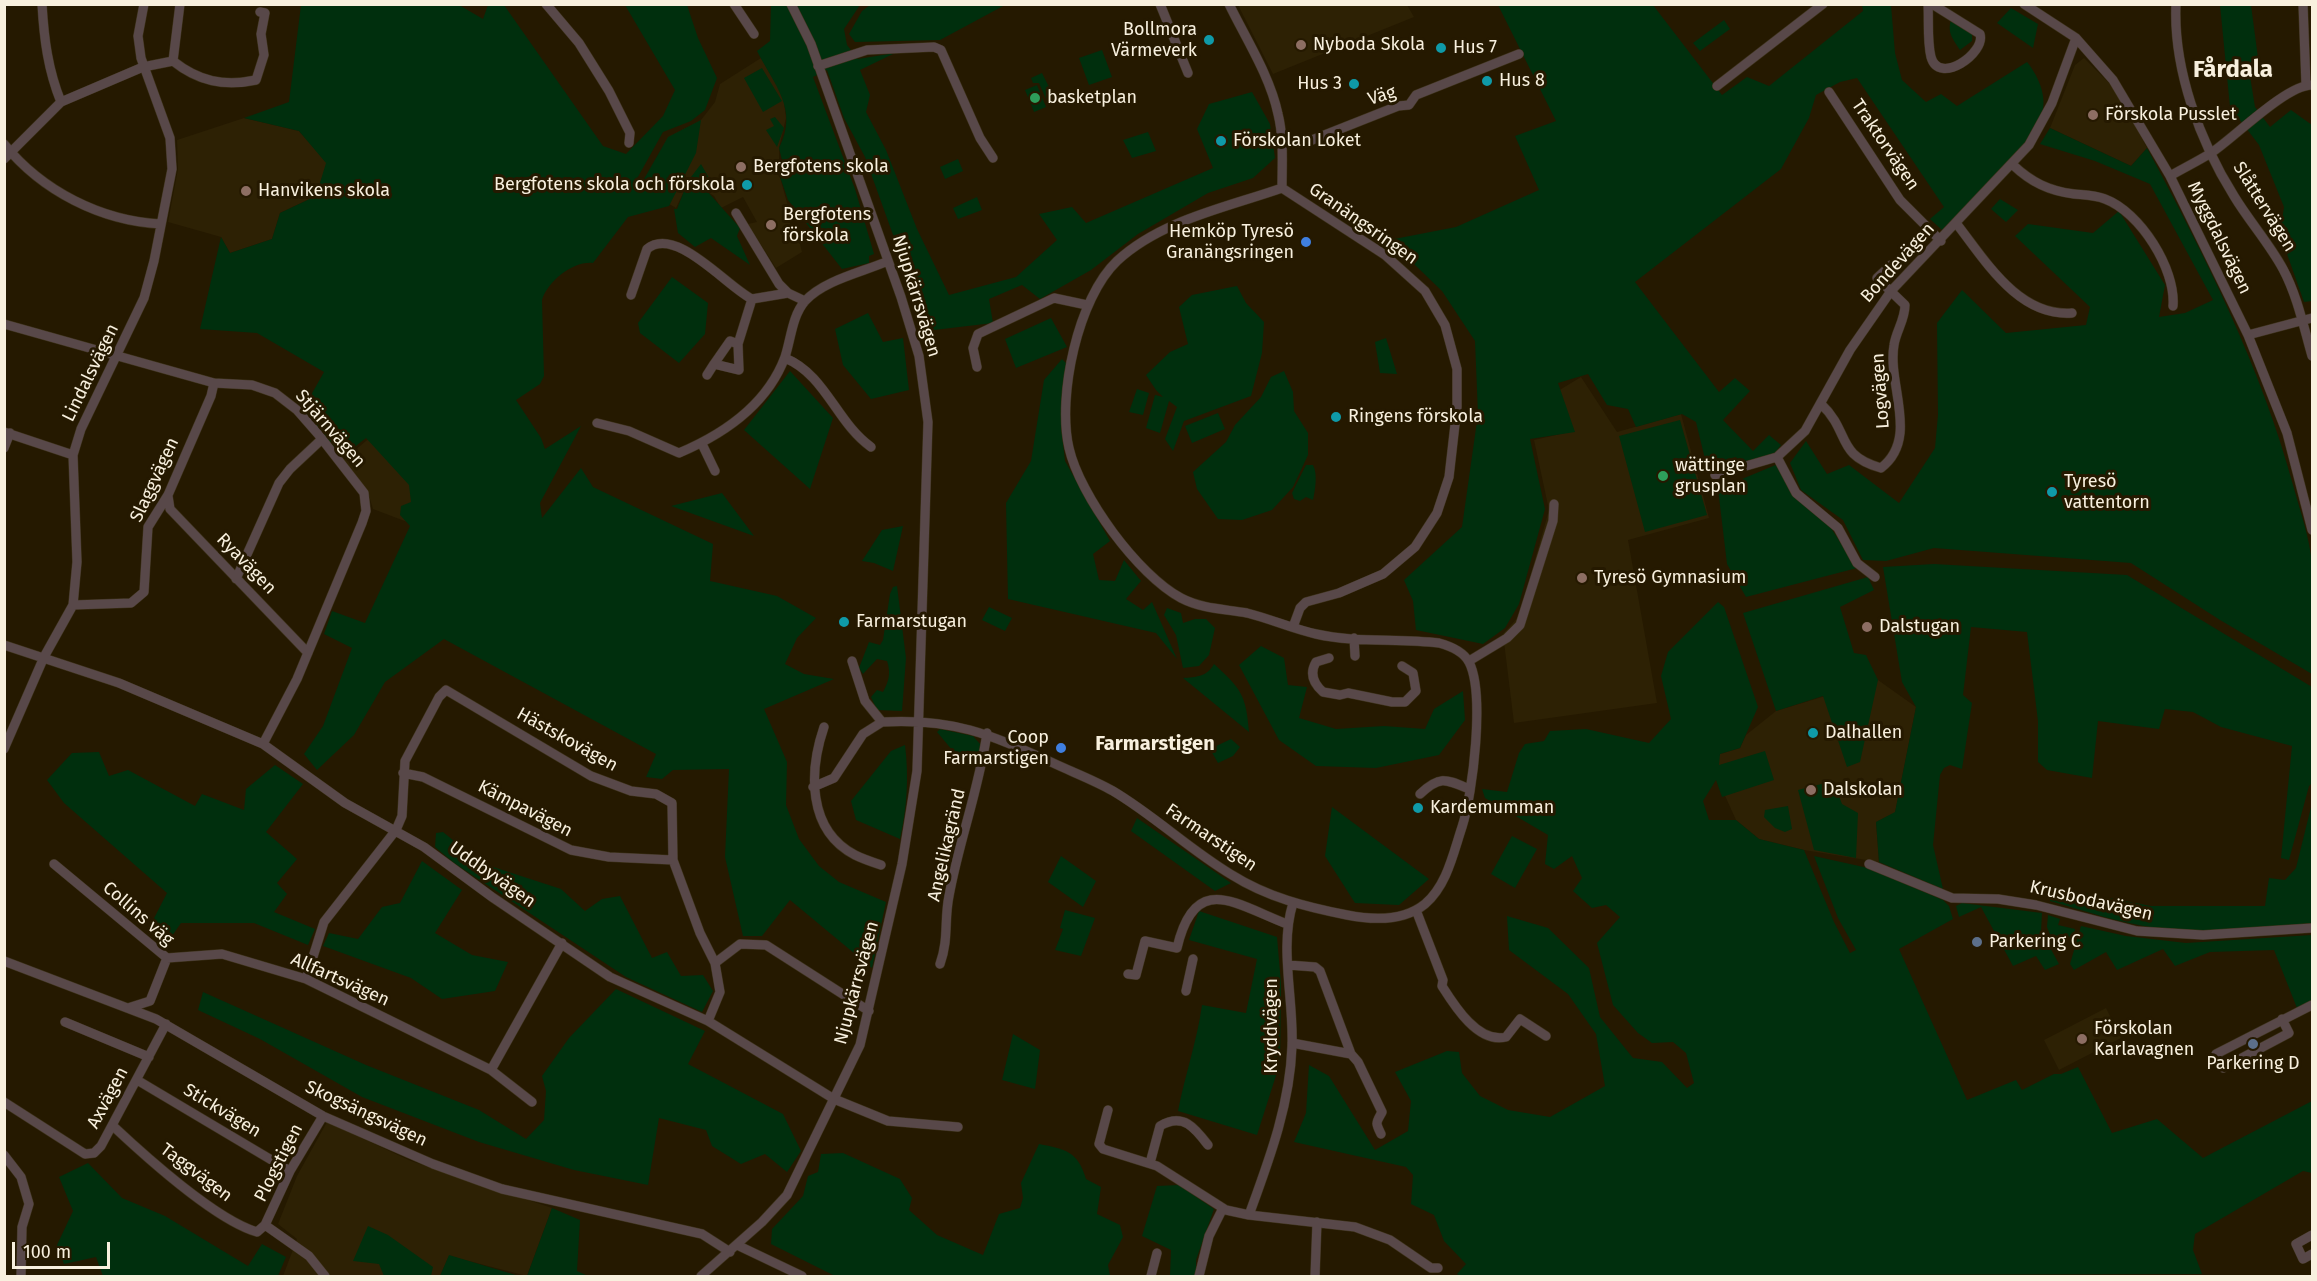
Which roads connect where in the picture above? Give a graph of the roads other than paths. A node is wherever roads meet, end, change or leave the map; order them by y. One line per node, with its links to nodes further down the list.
1 (42, 4): 25 (street)
2 (144, 4): 20 (street, Lindalsvägen)
3 (180, 4): 18 (street)
4 (546, 4): 27 (street)
5 (734, 4): 15 (street)
6 (791, 4): 19 (street, Njupkärrsvägen)
7 (1160, 4): 21 (street)
8 (1229, 4): 26 (street)
9 (1823, 4): 23 (street)
10 (1930, 4): 10 (street)
11 (2176, 4): 29 (street, Slåttervägen)
12 (2303, 4): 22 (street)
13 (2027, 5): 16 (street, Myggdalsvägen)
14 (262, 12): 18 (street)
15 (754, 34)
16 (2076, 38): 32 (street, Bondevägen); 33 (street, Myggdalsvägen)
17 (1519, 54): 26 (street, Väg)
18 (173, 61): 20 (street)
19 (818, 66): 31 (street); 39 (street, Njupkärrsvägen)
20 (143, 67): 25 (street); 37 (street, Lindalsvägen)
21 (1188, 73)
22 (2309, 85): 29 (street)
23 (1717, 86)
24 (1829, 92): 38 (street, Traktorvägen)
25 (61, 102): 30 (street)
26 (1282, 141): 34 (street)
27 (629, 143)
28 (4, 144): 30 (street)
29 (2212, 153): 33 (street); 50 (street, Slåttervägen)
30 (8, 156): 37 (street)
31 (993, 158)
32 (2013, 165): 36 (street, Bondevägen); 47 (street)
33 (2170, 176): 52 (street, Myggdalsvägen)
34 (1282, 188): 46 (street, Granängsringen); 78 (street, Granängsringen)
35 (736, 213): 42 (street)
36 (1956, 223): 38 (street, Bondevägen); 48 (street)
37 (161, 224): 55 (street, Lindalsvägen)
38 (1941, 241): 41 (street, Bondevägen)
39 (888, 261): 45 (street); 88 (street, Njupkärrsvägen)
40 (1891, 265): 41 (street)
41 (1891, 291): 61 (street, Bondevägen); 61 (street, Logvägen)
42 (788, 293): 44 (street); 45 (street)
43 (631, 295): 44 (street)
44 (752, 299): 53 (street)
45 (805, 301): 56 (street)
46 (1087, 305): 58 (street); 78 (street, Granängsringen)
47 (2173, 306)
48 (2072, 313)
49 (2313, 318): 50 (street)
50 (2302, 322): 52 (street); 54 (street, Slåttervägen)
51 (4, 324): 55 (street, Stjärnvägen)
52 (2248, 335): 74 (street, Myggdalsvägen)
53 (738, 344): 57 (street); 57 (street)
54 (2313, 356)
55 (118, 357): 60 (street, Stjärnvägen); 68 (street, Lindalsvägen)
56 (784, 358): 65 (street); 66 (street)
57 (714, 364): 59 (street)
58 (977, 367)
59 (707, 375)
60 (214, 383): 64 (street, Stjärnvägen); 72 (street, Slaggvägen)
61 (1821, 404): 69 (street, Bondevägen)
62 (597, 423): 65 (street)
63 (7, 432): 67 (street); 68 (street)
64 (322, 439): 76 (street); 81 (street, Stjärnvägen)
65 (702, 444): 70 (street)
66 (871, 447)
67 (4, 448)
68 (73, 455): 77 (street, Lindalsvägen)
69 (1777, 457): 71 (street, Bondevägen); 75 (street)
70 (716, 471)
71 (1715, 475)
72 (168, 495): 76 (street, Ryavägen); 77 (street, Slaggvägen)
73 (1554, 504): 86 (street)
74 (2313, 530)
75 (1875, 577)
76 (236, 579): 81 (street, Ryavägen)
77 (73, 604): 83 (street, Lindalsvägen)
78 (1293, 627): 79 (street)
79 (1354, 638): 82 (street); 86 (street)
80 (4, 645): 83 (street, Uddbyvägen)
81 (308, 653): 92 (street, Stjärnvägen)
82 (1354, 656)
83 (44, 657): 92 (street, Uddbyvägen); 93 (street, Lindalsvägen)
84 (1329, 658): 87 (street)
85 (852, 661): 89 (street)
86 (1469, 661): 96 (street)
87 (1402, 666)
88 (918, 721): 89 (street); 91 (street, Farmarstigen); 120 (street, Njupkärrsvägen)
89 (882, 722): 95 (street)
90 (824, 727): 95 (street)
91 (987, 733): 103 (street, Farmarstigen); 112 (street, Angelikagränd)
92 (263, 744): 98 (street, Uddbyvägen)
93 (4, 749)
94 (403, 773): 98 (street, Hästskovägen); 99 (street, Kämpavägen); 99 (street, Hästskovägen)
95 (813, 787): 102 (street)
96 (1470, 789): 97 (street); 104 (street)
97 (1420, 794)
98 (396, 830): 107 (street, Uddbyvägen); 115 (street)
99 (673, 860): 111 (street, Hästskovägen)
100 (54, 864): 108 (street, Collins väg)
101 (1869, 864): 106 (street, Krusbodavägen)
102 (881, 865)
103 (1293, 903): 104 (street, Farmarstigen); 105 (street, Kryddvägen)
104 (1416, 910): 126 (street)
105 (1287, 924): 113 (street, Kryddvägen); 114 (street)
106 (2313, 928)
107 (562, 942): 123 (street, Uddbyvägen); 130 (street)
108 (167, 958): 115 (street, Allfartsvägen); 117 (street, Collins väg)
109 (1192, 959): 116 (street)
110 (4, 961): 119 (street, Skogsängsvägen)
111 (715, 963): 120 (street); 123 (street, Hästskovägen)
112 (940, 964)
113 (1288, 965): 127 (street, Kryddvägen); 128 (street)
114 (1128, 974)
115 (306, 979): 130 (street, Allfartsvägen)
116 (1186, 991)
117 (150, 1001): 119 (street); 121 (street)
118 (2313, 1005): 122 (street)
119 (128, 1008): 121 (street, Skogsängsvägen)
120 (869, 1011): 132 (street, Njupkärrsvägen)
121 (156, 1019): 125 (street, Skogsängsvägen)
122 (2282, 1019): 122 (street)
123 (708, 1021): 132 (street, Uddbyvägen)
124 (65, 1022): 129 (street, Axvägen)
125 (166, 1024): 129 (street, Axvägen); 136 (street, Skogsängsvägen)
126 (1546, 1036)
127 (1292, 1043): 128 (street); 145 (street, Kryddvägen)
128 (1351, 1054): 139 (street)
129 (149, 1057): 131 (street, Axvägen)
130 (491, 1070): 134 (street, Allfartsvägen)
131 (137, 1080): 137 (street, Axvägen); 143 (street, Stickvägen)
132 (834, 1099): 138 (street, Uddbyvägen); 149 (street, Njupkärrsvägen)
133 (4, 1102): 137 (street, Axvägen)
134 (532, 1102)
135 (1108, 1110): 142 (street)
136 (322, 1116): 143 (street, Plogstigen); 150 (street, Skogsängsvägen)
137 (112, 1126): 147 (street, Taggvägen)
138 (958, 1127)
139 (1381, 1134)
140 (1208, 1145): 142 (street)
141 (4, 1155): 154 (street)
142 (1150, 1163): 144 (street)
143 (290, 1171): 147 (street, Plogstigen)
144 (1223, 1208): 145 (street); 159 (street)
145 (1249, 1215): 146 (street)
146 (1317, 1222): 153 (street); 160 (street)
147 (265, 1225): 155 (street)
148 (2313, 1235): 152 (street)
149 (737, 1245): 150 (street, Njupkärrsvägen); 157 (street)
150 (730, 1252): 156 (street, Njupkärrsvägen)
151 (1157, 1253): 158 (street)
152 (2313, 1254)
153 (1438, 1268)
154 (21, 1276)
155 (325, 1276)
156 (701, 1276)
157 (802, 1276)
158 (1151, 1276)
159 (1199, 1276)
160 (1315, 1276)

